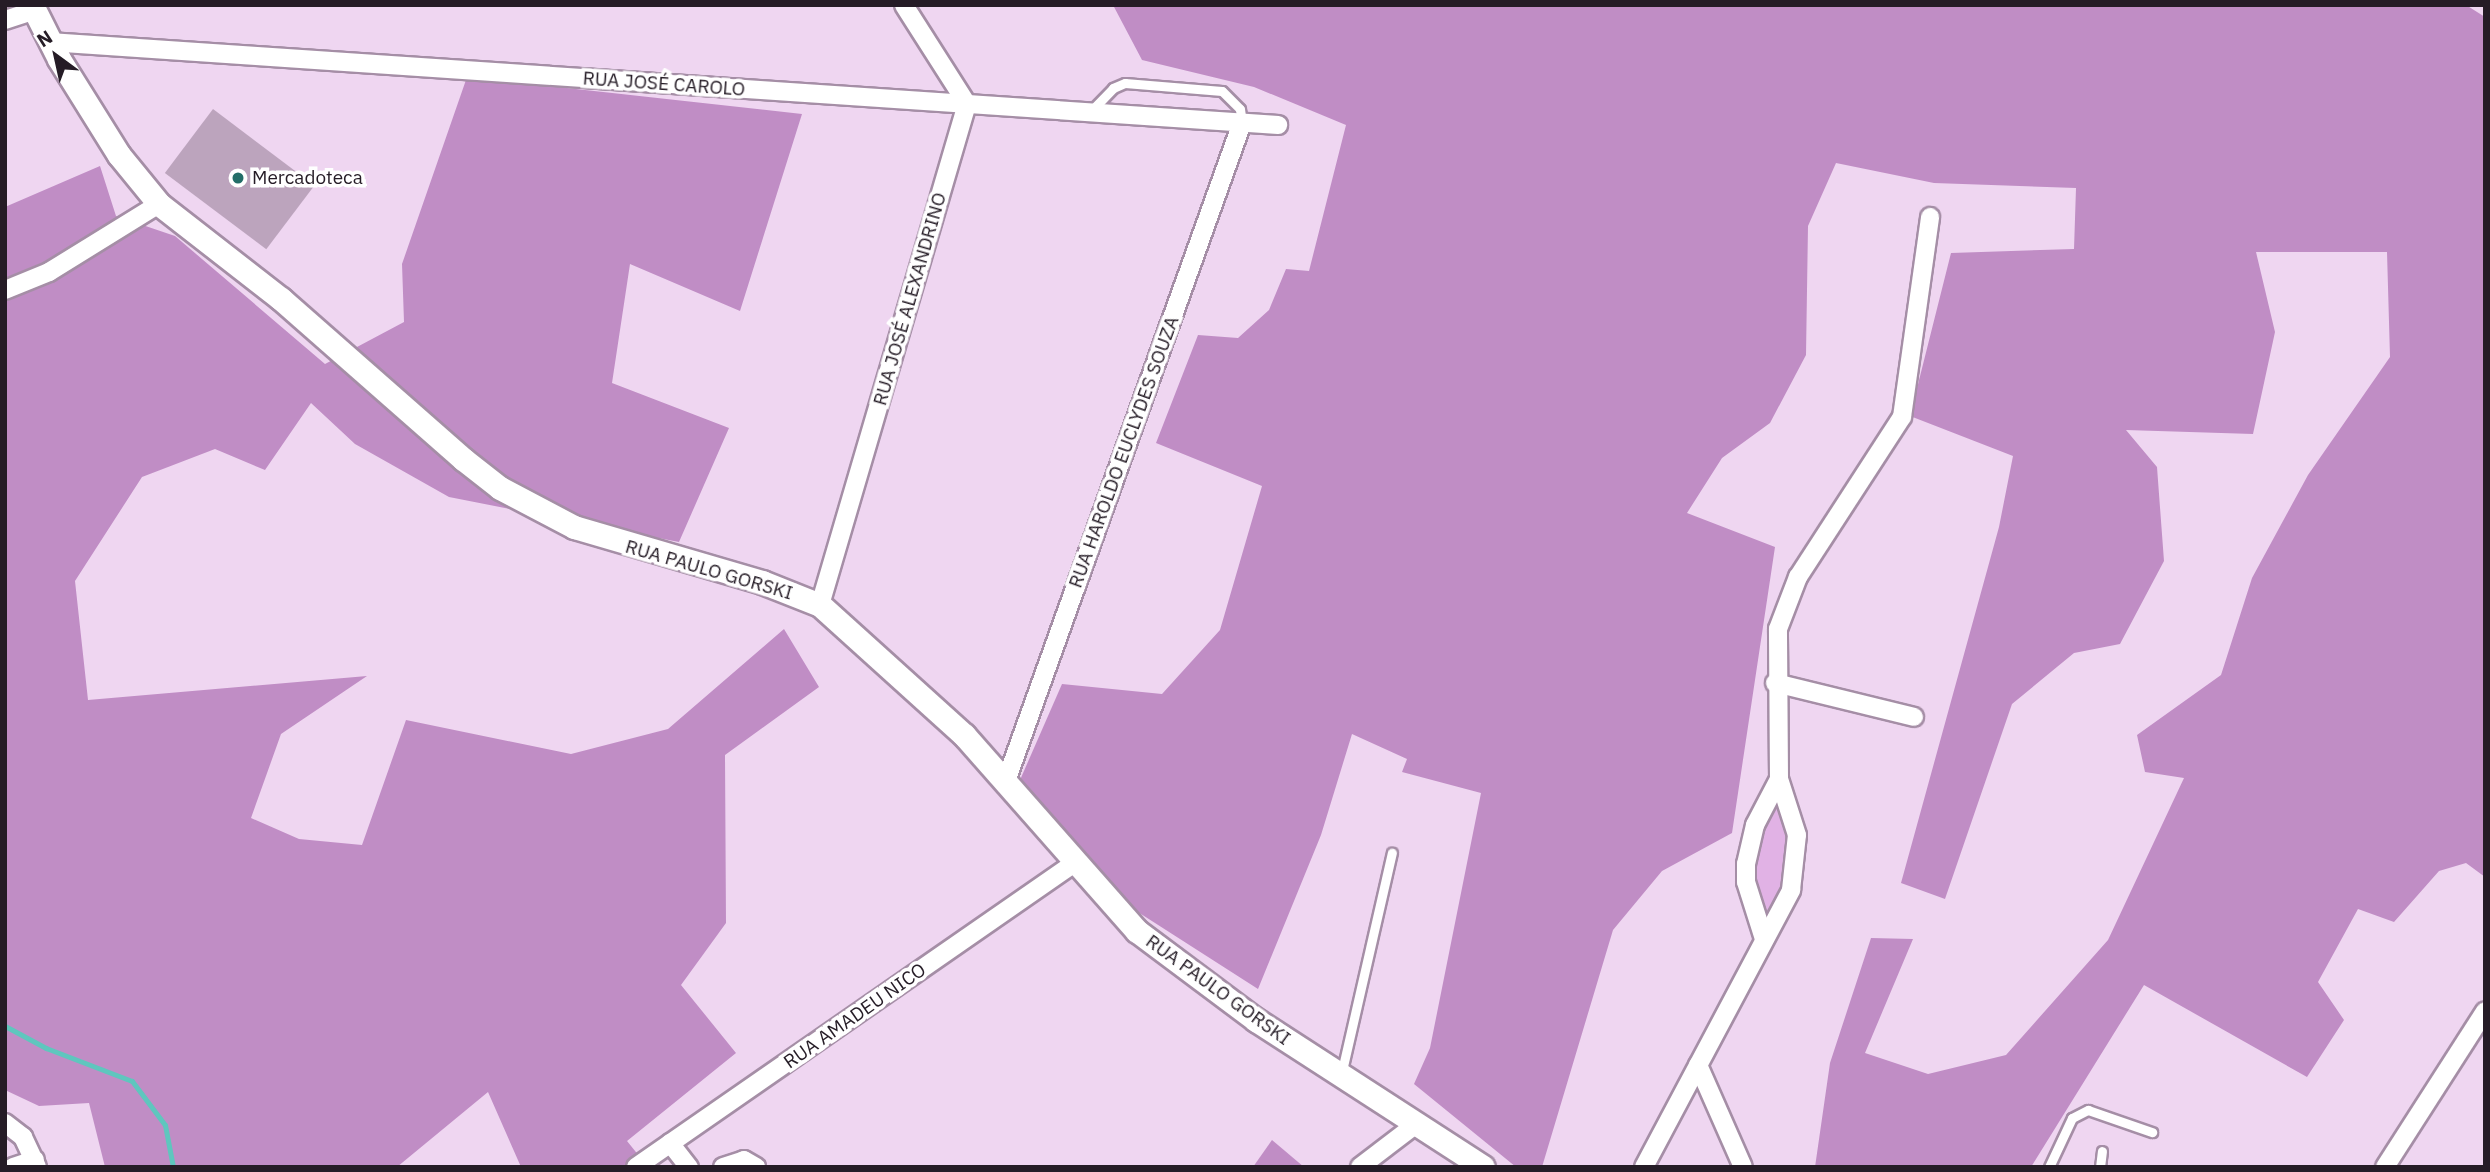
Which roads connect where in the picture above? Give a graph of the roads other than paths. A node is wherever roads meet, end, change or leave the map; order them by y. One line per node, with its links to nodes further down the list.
1 (904, 5): 5 (street)
2 (33, 8): 3 (street); 4 (street, RUA PAULO GORSKI)
3 (5, 20)
4 (49, 42): 5 (street, RUA JOSÉ CAROLO); 9 (street, RUA PAULO GORSKI)
5 (967, 104): 6 (street, RUA JOSÉ CAROLO); 12 (street, RUA JOSÉ ALEXANDRINO)
6 (1090, 113): 7 (street, RUA JOSÉ CAROLO); 7 (lane)
7 (1242, 122): 8 (street, RUA JOSÉ CAROLO); 16 (street, RUA HAROLDO EUCLYDES SOUZA)
8 (1278, 125)
9 (159, 204): 11 (street); 12 (street, RUA PAULO GORSKI)
10 (1930, 217): 13 (street)
11 (5, 290)
12 (820, 606): 16 (street, RUA PAULO GORSKI)
13 (1776, 682): 14 (street); 15 (street)
14 (1914, 718)
15 (1779, 779): 19 (street); 19 (street)
16 (1006, 781): 18 (street, RUA PAULO GORSKI)
17 (1392, 853): 22 (lane)
18 (1073, 864): 22 (street, RUA PAULO GORSKI); 26 (street, RUA AMADEU NICO)
19 (1764, 939): 21 (street)
20 (2485, 1012): 40 (street)
21 (1698, 1065): 36 (street); 37 (street)
22 (1341, 1076): 24 (street, RUA PAULO GORSKI)
23 (5, 1123): 28 (street)
24 (1415, 1125): 34 (street); 35 (street, RUA PAULO GORSKI)
25 (2152, 1132): 38 (lane)
26 (670, 1143): 30 (street, RUA AMADEU NICO); 31 (street)
27 (2102, 1151): 39 (lane)
28 (36, 1163): 29 (street)
29 (13, 1167)
30 (636, 1167)
31 (689, 1167)
32 (723, 1167): 33 (street)
33 (756, 1167)
34 (1360, 1167)
35 (1483, 1167)
36 (1644, 1167)
37 (1743, 1167)
38 (2049, 1167)
39 (2100, 1167)
40 (2385, 1167)

